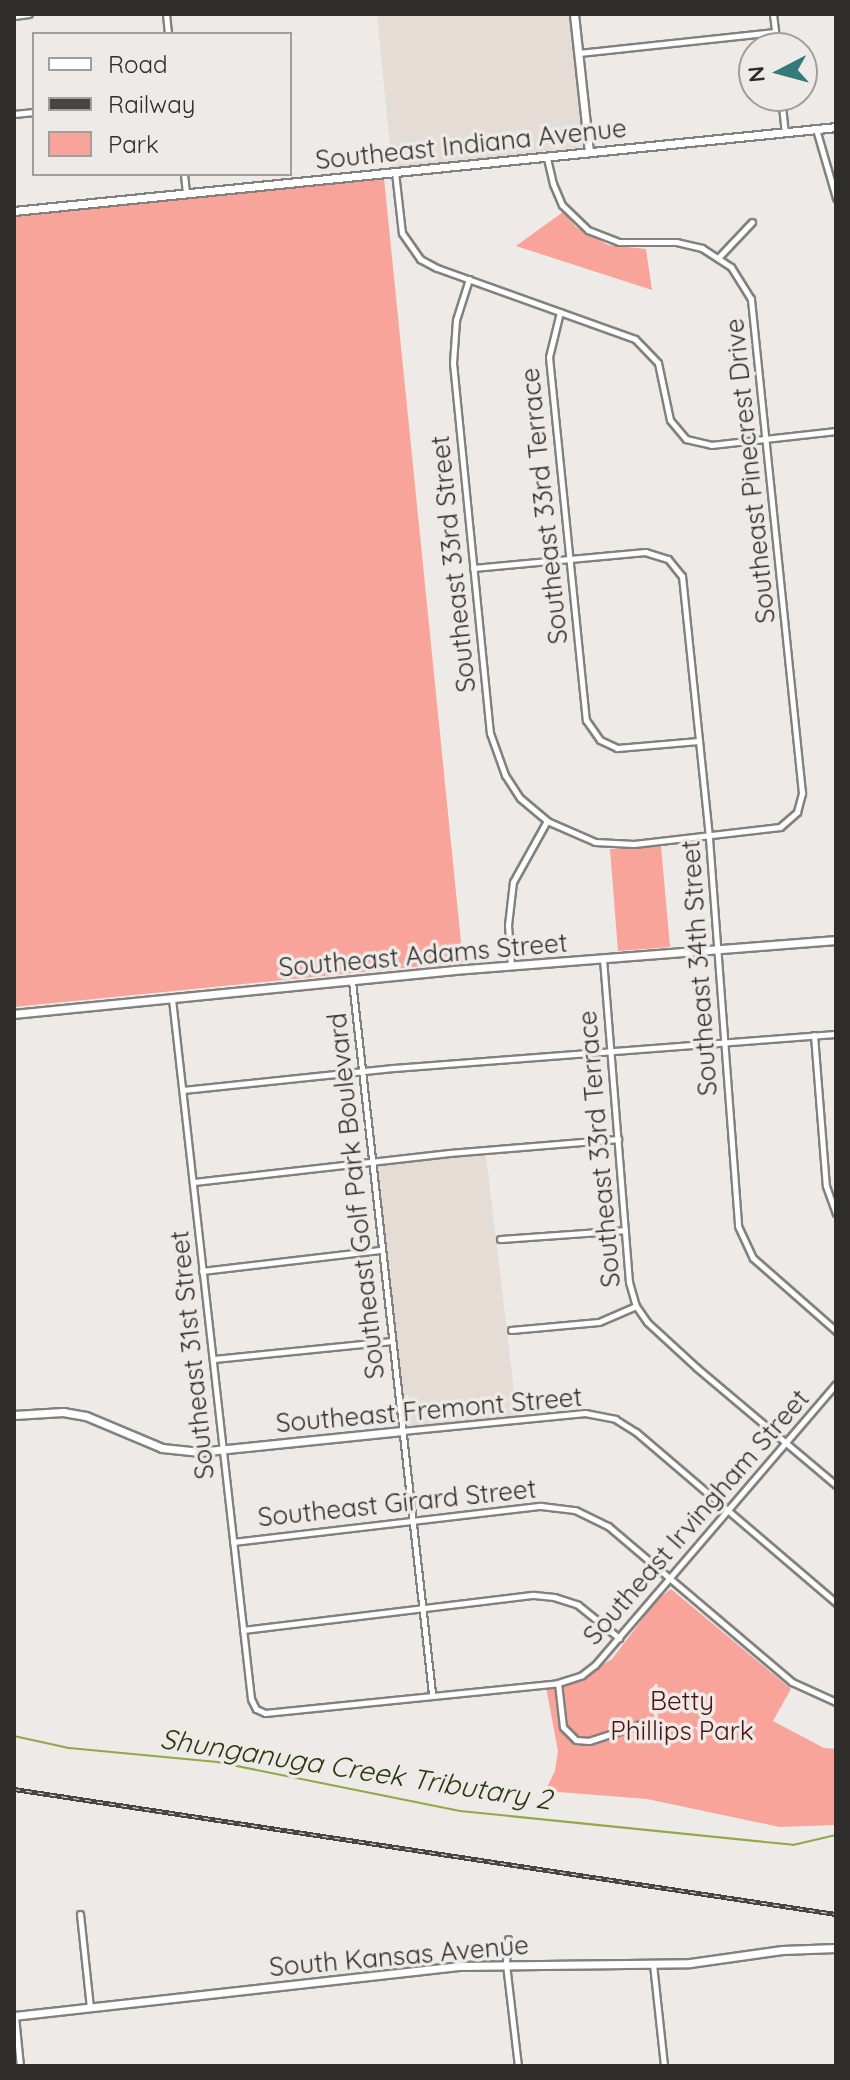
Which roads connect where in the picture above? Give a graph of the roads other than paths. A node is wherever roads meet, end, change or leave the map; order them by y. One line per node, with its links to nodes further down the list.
1 (29, 14): 4 (street)
2 (574, 14): 7 (main road)
3 (773, 14): 5 (street)
4 (14, 16)
5 (775, 32)
6 (738, 36): 7 (street)
7 (579, 53): 12 (main road)
8 (783, 112): 11 (street)
9 (836, 127): 10 (main road, Southeast Indiana Avenue)
10 (816, 129): 11 (main road, Southeast Indiana Avenue); 17 (street)
11 (785, 132): 12 (main road, Southeast Indiana Avenue)
12 (589, 152): 13 (main road, Southeast Indiana Avenue)
13 (547, 157): 14 (main road, Southeast Indiana Avenue); 20 (street, Southeast Pinecrest Drive)
14 (395, 172): 16 (main road, Southeast Indiana Avenue); 21 (street)
15 (184, 176): 16 (street)
16 (186, 193): 18 (main road, Southeast Indiana Avenue)
17 (836, 198)
18 (14, 211)
19 (752, 222): 20 (street)
20 (719, 257): 24 (street, Southeast Pinecrest Drive)
21 (469, 279): 22 (street); 26 (street, Southeast 33rd Street)
22 (560, 312): 24 (street); 25 (street, Southeast 33rd Terrace)
23 (836, 431): 24 (street)
24 (767, 438): 28 (street, Southeast Pinecrest Drive)
25 (569, 559): 26 (street); 27 (street, Southeast 33rd Terrace); 27 (street, Southeast 34th Street)
26 (473, 568): 29 (street, Southeast 33rd Street)
27 (699, 741): 30 (street, Southeast 34th Street)
28 (793, 817): 30 (street, Southeast 33rd Street)
29 (547, 821): 30 (street, Southeast 33rd Street); 34 (street)
30 (709, 838): 32 (street, Southeast 34th Street)
31 (836, 940): 32 (main road, Southeast Adams Street)
32 (718, 949): 33 (main road, Southeast Adams Street); 40 (street, Southeast 34th Street)
33 (603, 959): 34 (main road, Southeast Adams Street); 41 (street, Southeast 33rd Terrace)
34 (511, 966): 35 (main road, Southeast Adams Street)
35 (352, 981): 36 (main road, Southeast Adams Street); 42 (street, Southeast Golf Park Boulevard)
36 (172, 999): 37 (main road, Southeast Adams Street); 43 (street, Southeast 31st Street)
37 (14, 1014)
38 (836, 1034): 39 (street)
39 (814, 1035): 40 (street); 47 (street)
40 (725, 1043): 41 (street); 54 (street, Southeast 34th Street)
41 (611, 1051): 42 (street); 44 (street, Southeast 33rd Terrace)
42 (362, 1071): 43 (street); 45 (street, Southeast Golf Park Boulevard)
43 (183, 1090): 46 (street, Southeast 31st Street)
44 (618, 1139): 45 (street); 48 (street, Southeast 33rd Terrace)
45 (372, 1161): 46 (street); 50 (street, Southeast Golf Park Boulevard)
46 (194, 1182): 51 (street, Southeast 31st Street)
47 (836, 1213)
48 (625, 1230): 49 (street); 52 (street, Southeast 33rd Terrace)
49 (500, 1239)
50 (382, 1250): 51 (street); 55 (street, Southeast Golf Park Boulevard)
51 (202, 1271): 56 (street, Southeast 31st Street)
52 (636, 1306): 53 (street); 60 (street, Southeast 33rd Terrace)
53 (511, 1330)
54 (836, 1331)
55 (393, 1341): 56 (street); 59 (street, Southeast Golf Park Boulevard)
56 (214, 1359): 61 (street, Southeast 31st Street)
57 (836, 1384): 60 (street, Southeast Irvingham Street)
58 (14, 1415): 61 (main road, Southeast Fremont Street)
59 (402, 1431): 61 (main road, Southeast Fremont Street); 63 (street, Southeast Fremont Street); 64 (street, Southeast Golf Park Boulevard)
60 (786, 1442): 62 (street, Southeast 33rd Terrace); 63 (street, Southeast Irvingham Street)
61 (223, 1451): 65 (street, Southeast 31st Street)
62 (836, 1485)
63 (728, 1511): 66 (street, Southeast Irvingham Street); 67 (street, Southeast Fremont Street)
64 (413, 1521): 65 (street, Southeast Girard Street); 66 (street, Southeast Girard Street); 68 (street, Southeast Golf Park Boulevard)
65 (233, 1542): 69 (street, Southeast 31st Street)
66 (670, 1579): 70 (street, Southeast Irvingham Street); 73 (street, Southeast Girard Street)
67 (836, 1603)
68 (423, 1609): 69 (street); 70 (street); 72 (street, Southeast Golf Park Boulevard)
69 (243, 1630): 74 (street, Southeast 31st Street)
70 (619, 1638): 71 (street, Southeast Irvingham Street)
71 (558, 1683): 72 (street, Southeast Irvingham Street); 75 (street)
72 (432, 1693): 74 (street, Southeast Irvingham Street)
73 (836, 1702)
74 (253, 1707)
75 (641, 1724)
76 (80, 1914): 81 (street)
77 (508, 1939): 79 (street)
78 (836, 1948): 80 (main road, South Kansas Avenue)
79 (506, 1964): 80 (main road, South Kansas Avenue); 81 (main road, South Kansas Avenue); 84 (street)
80 (653, 1964): 85 (street)
81 (90, 2007): 82 (main road, South Kansas Avenue)
82 (14, 2016): 83 (street)
83 (20, 2066)
84 (518, 2066)
85 (664, 2066)

